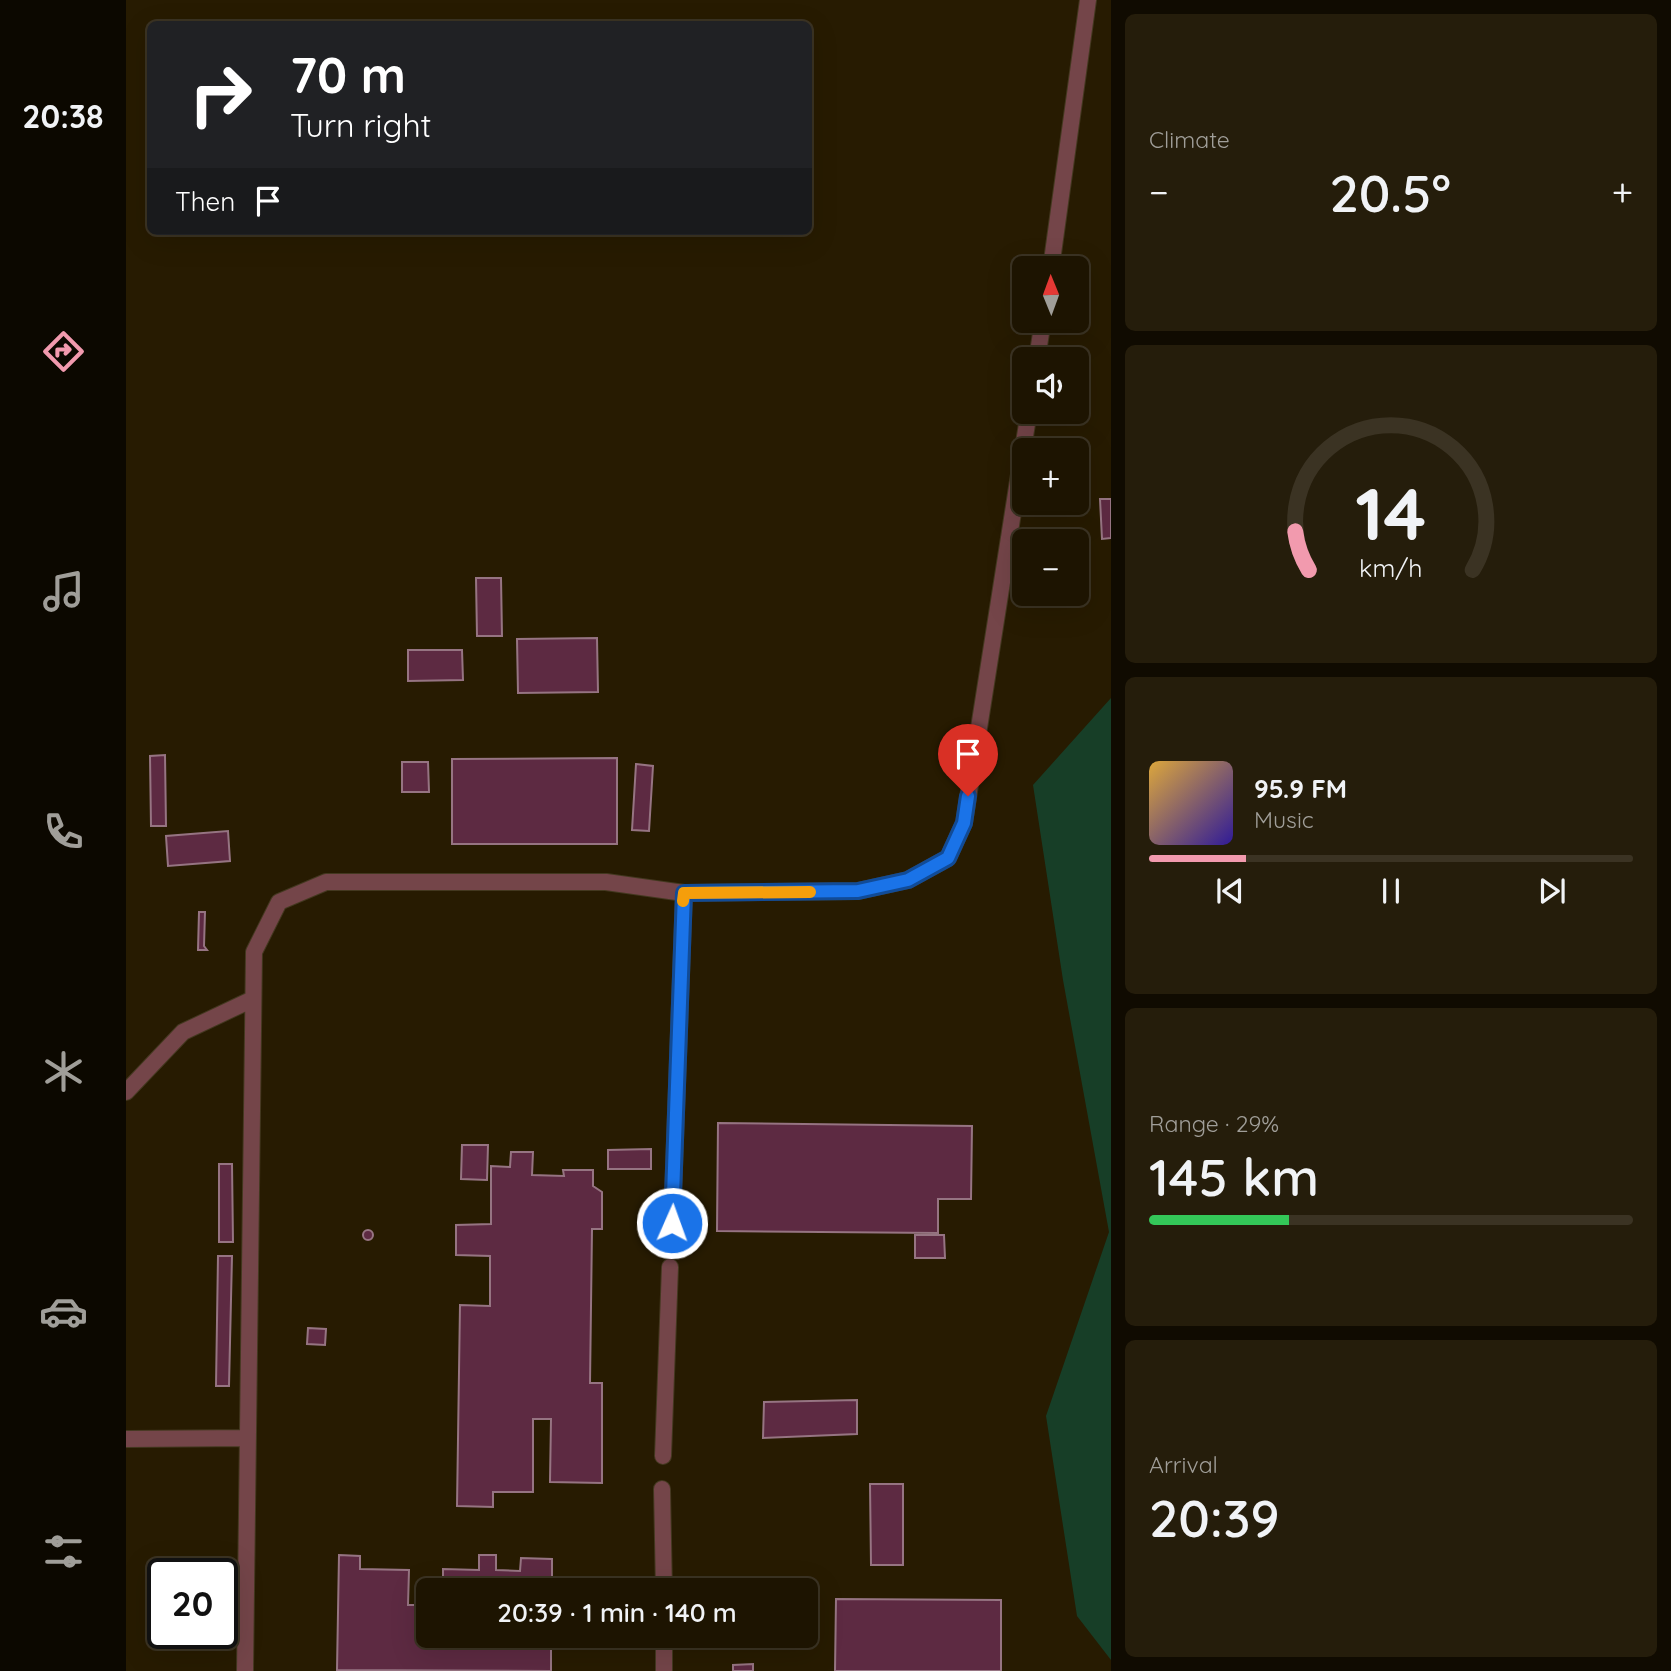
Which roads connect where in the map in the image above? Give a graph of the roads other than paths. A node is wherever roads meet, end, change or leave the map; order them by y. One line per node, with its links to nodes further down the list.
1 (1088, 0): 2 (lane)
2 (1053, 256)
3 (1027, 424): 4 (lane)
4 (684, 893): 5 (lane); 7 (lane)
5 (253, 999): 6 (lane); 9 (lane)
6 (126, 1092)
7 (672, 1223)
8 (670, 1268): 11 (lane)
9 (248, 1438): 10 (lane); 15 (lane)
10 (126, 1439)
11 (663, 1456)
12 (662, 1489): 13 (lane)
13 (664, 1578)
14 (664, 1648): 16 (lane)
15 (244, 1671)
16 (664, 1671)

